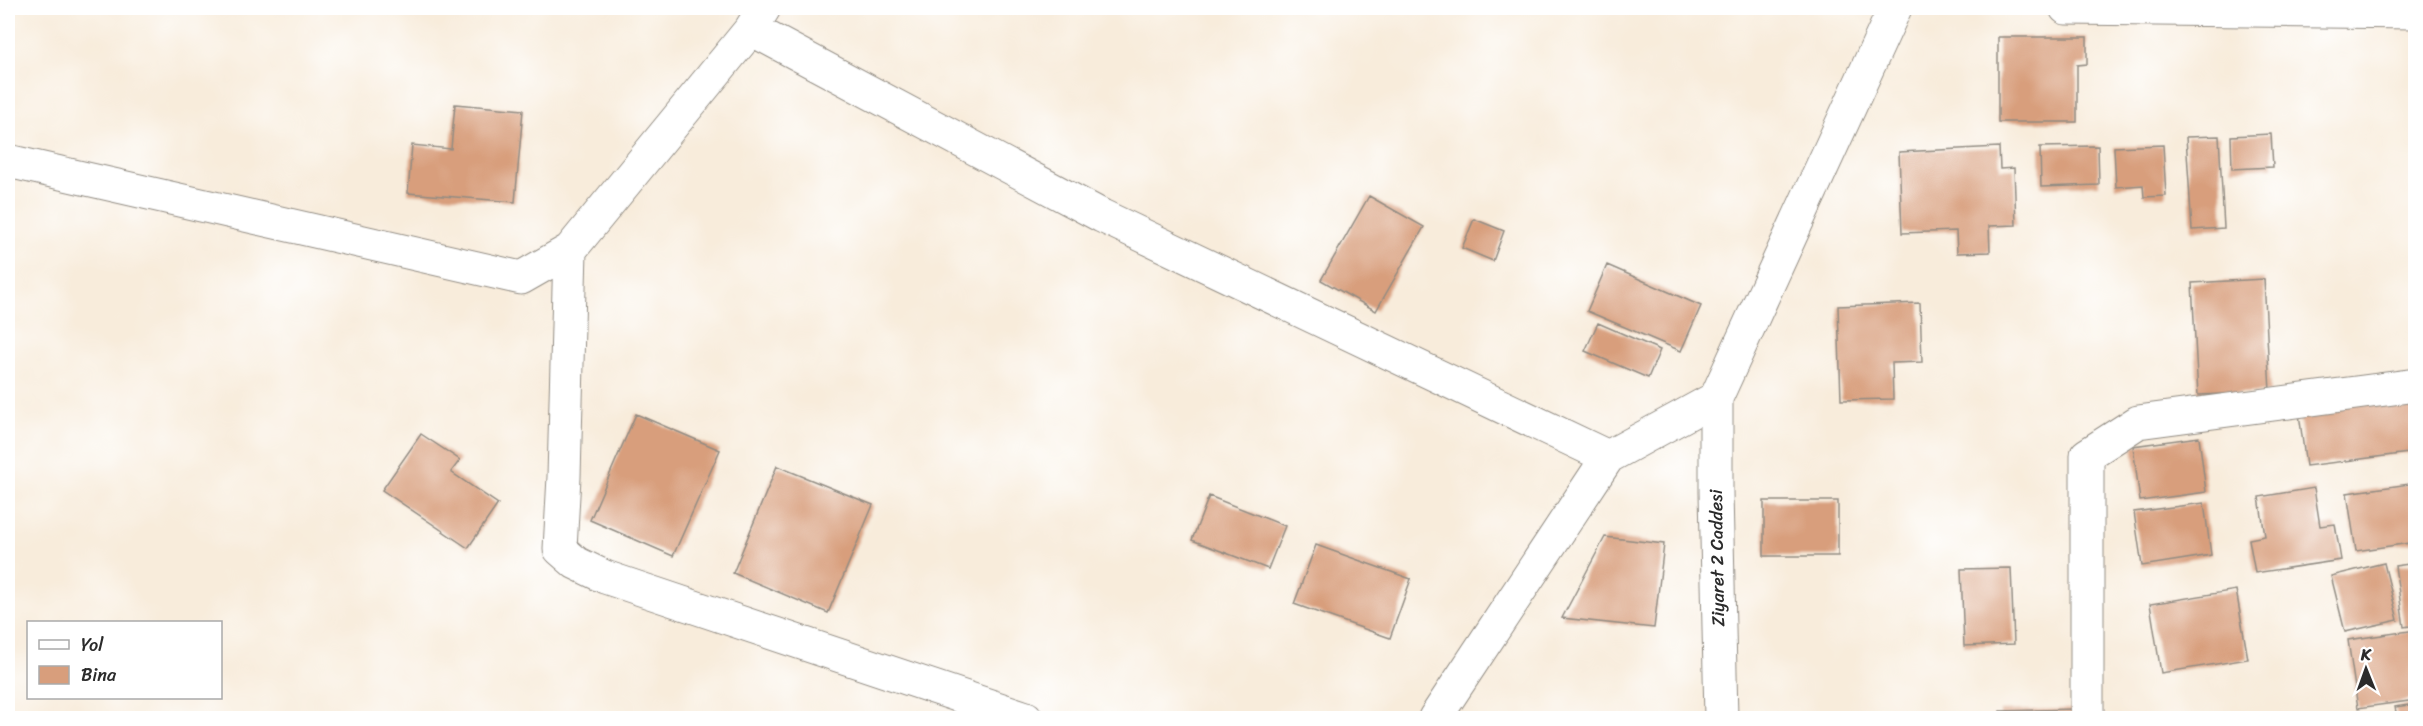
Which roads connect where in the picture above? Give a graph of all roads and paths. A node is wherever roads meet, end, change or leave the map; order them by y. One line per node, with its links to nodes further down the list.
1 (1895, 8): 8 (street)
2 (2066, 8): 3 (street)
3 (2415, 12)
4 (758, 18): 6 (street); 9 (street)
5 (8, 161): 6 (street)
6 (570, 250): 10 (street)
7 (2415, 385): 13 (street)
8 (1716, 398): 9 (street); 12 (street, Ziyaret 2 Caddesi)
9 (1608, 457): 11 (street)
10 (1026, 718)
11 (1435, 718)
12 (1721, 718)
13 (2087, 718)

